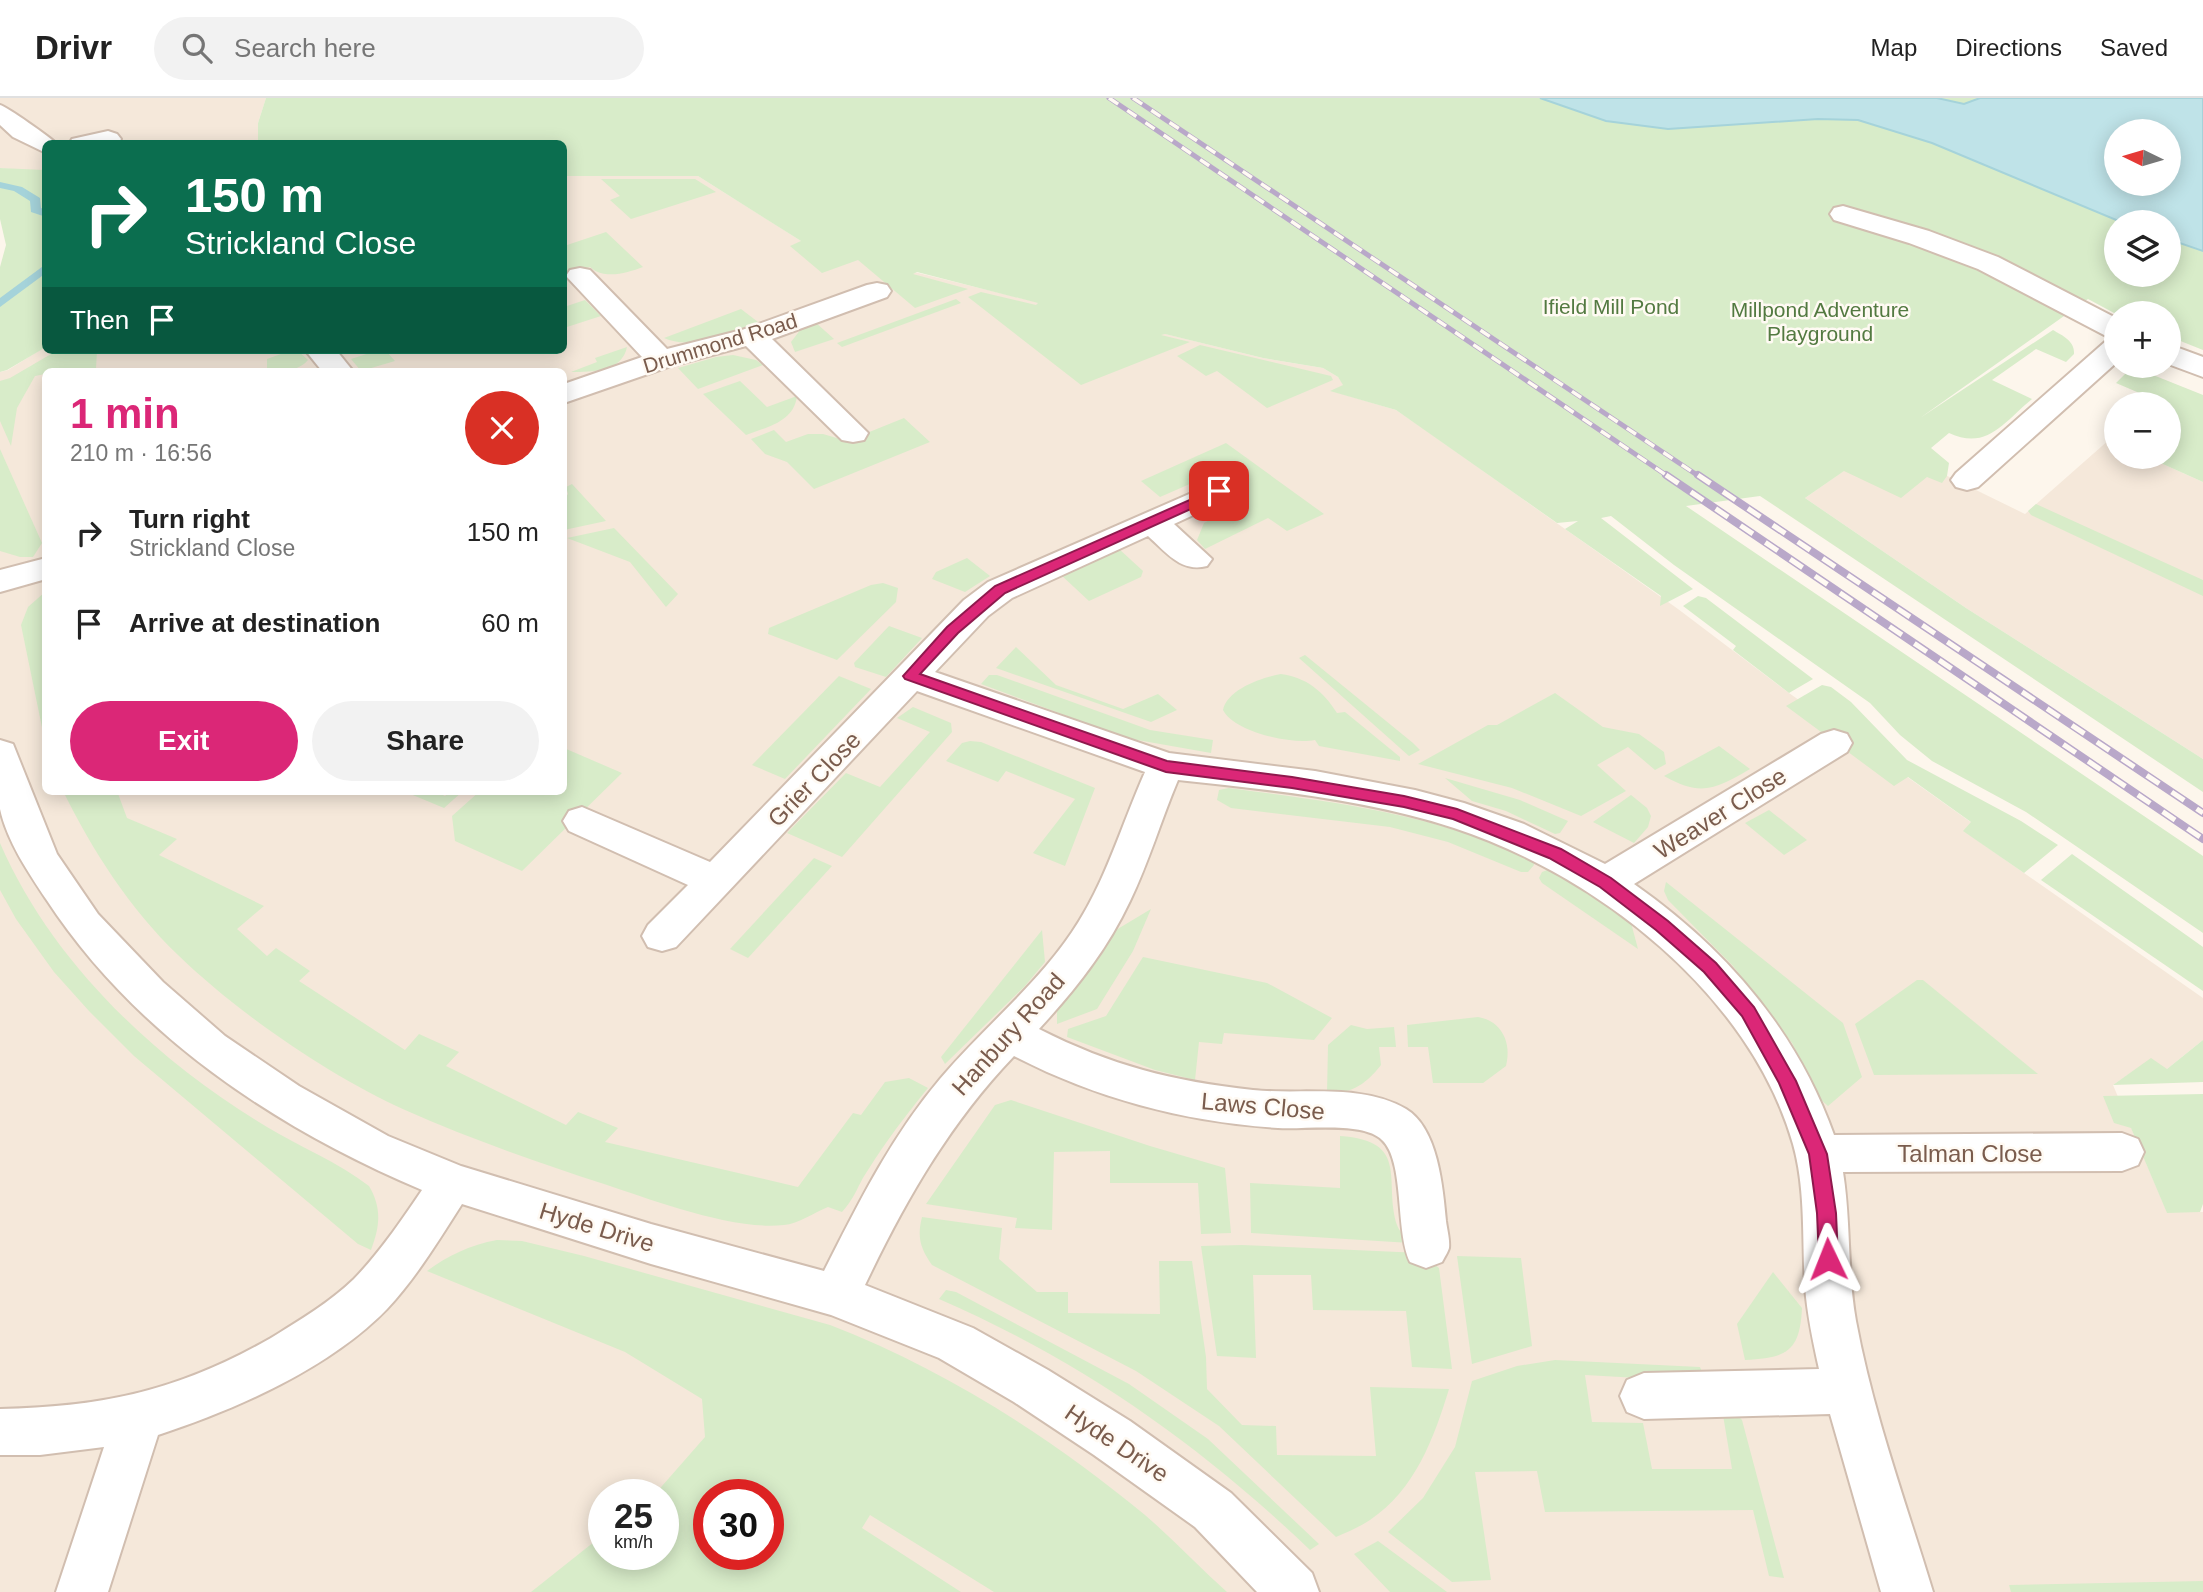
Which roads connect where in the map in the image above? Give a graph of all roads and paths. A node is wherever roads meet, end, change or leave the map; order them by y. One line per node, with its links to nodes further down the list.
1 (0, 111): 4 (street)
2 (108, 139): 3 (street)
3 (103, 140)
4 (42, 144)
5 (1843, 214): 8 (street)
6 (580, 276): 13 (street)
7 (877, 291): 9 (street, Drummond Road)
8 (2104, 324)
9 (752, 336): 13 (street, Drummond Road); 17 (street)
10 (323, 354): 14 (street)
11 (2104, 358): 18 (street)
12 (2181, 359): 15 (street)
13 (660, 360): 16 (street, Drummond Road)
14 (335, 368)
15 (2203, 368)
16 (567, 393)
17 (853, 433)
18 (1967, 480)
19 (1219, 491): 20 (street, Grier Close)
20 (1152, 522): 21 (street); 24 (street, Grier Close)
21 (1195, 559)
22 (42, 569): 23 (street)
23 (0, 581)
24 (911, 676): 27 (street); 29 (street, Grier Close)
25 (1835, 743): 30 (street, Weaver Close)
26 (0, 753): 35 (street, Hyde Drive)
27 (1166, 766): 30 (street); 32 (street, Hanbury Road)
28 (582, 821): 29 (street)
29 (716, 881): 31 (street, Grier Close)
30 (1605, 883): 34 (street)
31 (662, 936)
32 (1010, 1034): 36 (street, Laws Close); 37 (street, Hanbury Road)
33 (2122, 1152): 34 (street, Talman Close)
34 (1818, 1154): 38 (street)
35 (452, 1182): 37 (street, Hyde Drive); 40 (street)
36 (1426, 1248)
37 (836, 1295): 43 (street, Hyde Drive)
38 (1848, 1391): 39 (street); 44 (street)
39 (1644, 1396)
40 (138, 1419): 41 (street); 42 (street)
41 (0, 1432)
42 (82, 1592)
43 (1293, 1592)
44 (1907, 1592)

